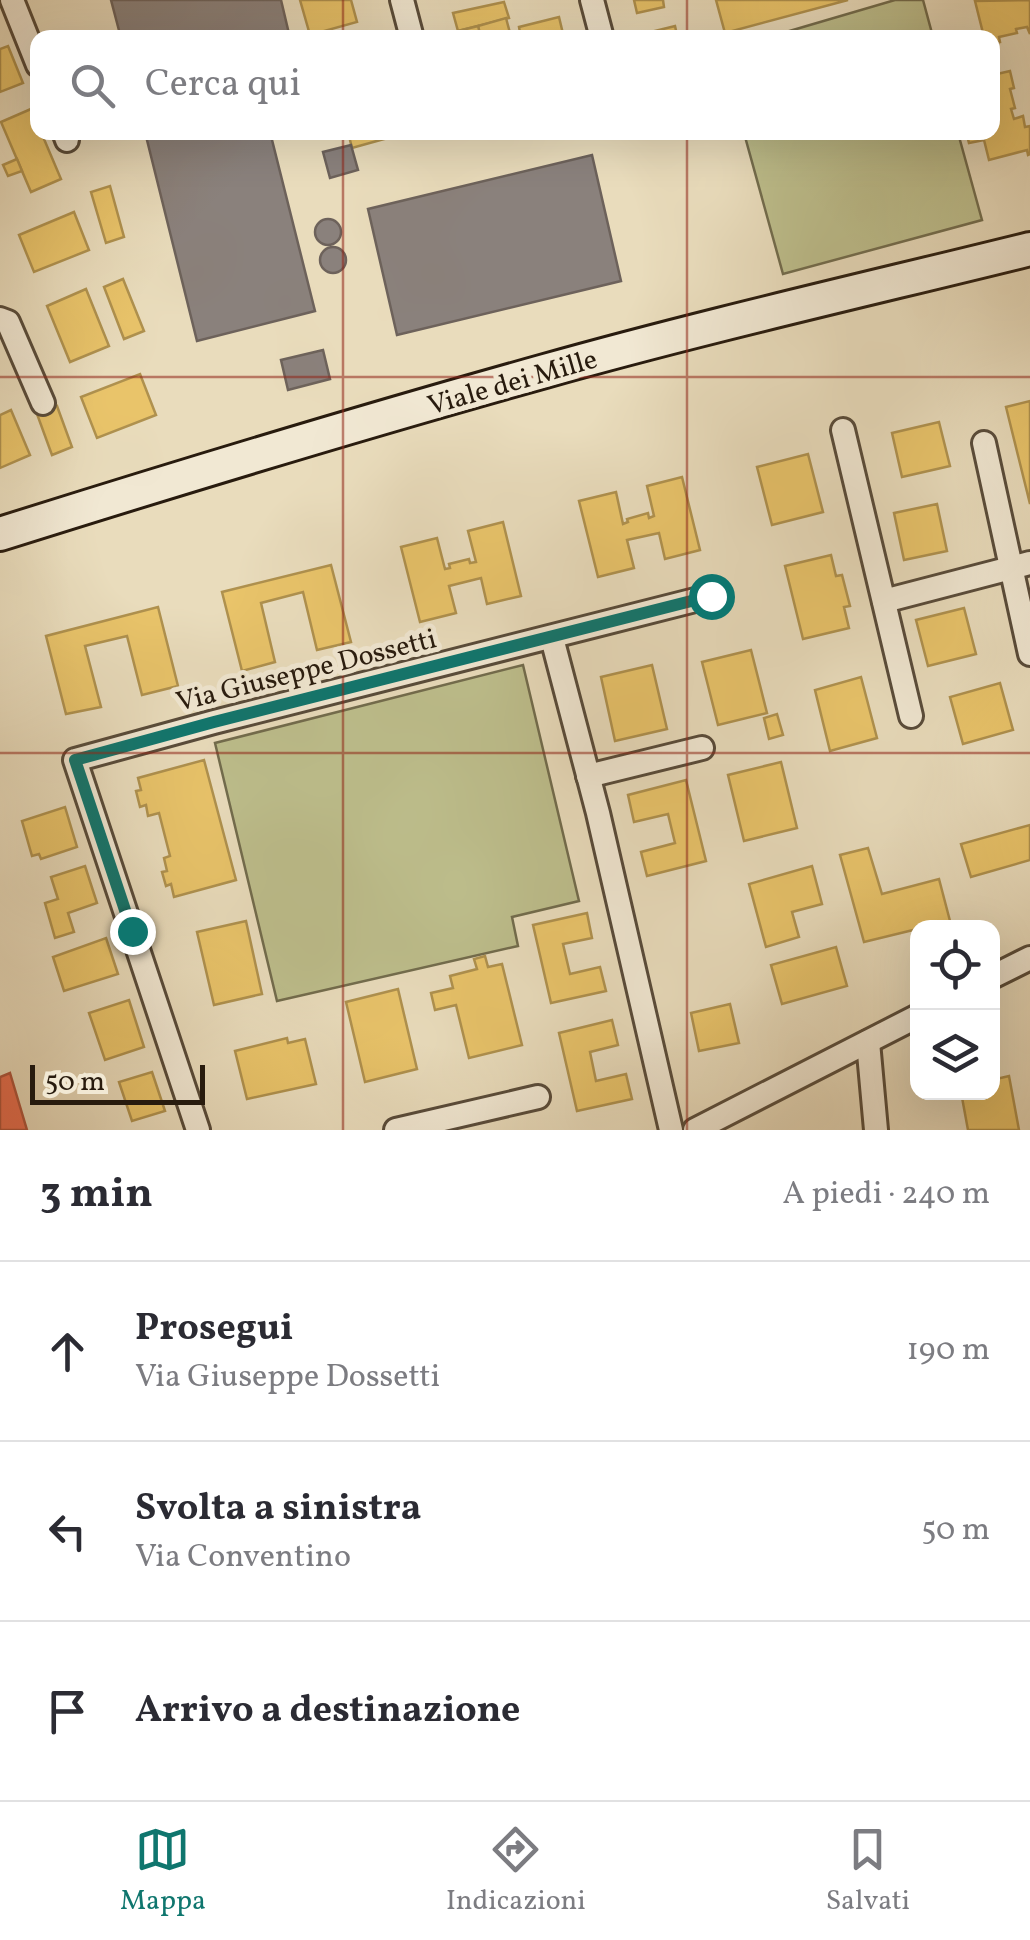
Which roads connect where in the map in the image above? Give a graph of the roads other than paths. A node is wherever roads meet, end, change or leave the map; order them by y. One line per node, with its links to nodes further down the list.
1 (12, 0): 6 (street)
2 (402, 0): 4 (street)
3 (592, 0): 5 (street)
4 (410, 30)
5 (600, 30)
6 (30, 45)
7 (1030, 250): 12 (main road, Viale dei Mille)
8 (0, 319): 9 (street)
9 (43, 403)
10 (842, 430): 15 (street)
11 (984, 444): 13 (street)
12 (0, 534)
13 (1020, 566): 15 (street); 17 (street)
14 (711, 596): 16 (street, Via Giuseppe Dossetti)
15 (884, 601): 18 (street)
16 (552, 638): 20 (street); 26 (street, Via Giuseppe Dossetti)
17 (1030, 654)
18 (911, 716)
19 (702, 748): 20 (street)
20 (588, 776): 28 (street)
21 (1030, 958): 22 (street)
22 (1000, 973)
23 (910, 1020): 24 (street)
24 (868, 1042): 29 (street); 30 (street)
25 (538, 1096): 27 (street)
26 (198, 1130)
27 (396, 1130)
28 (670, 1130)
29 (695, 1130)
30 (876, 1130)

